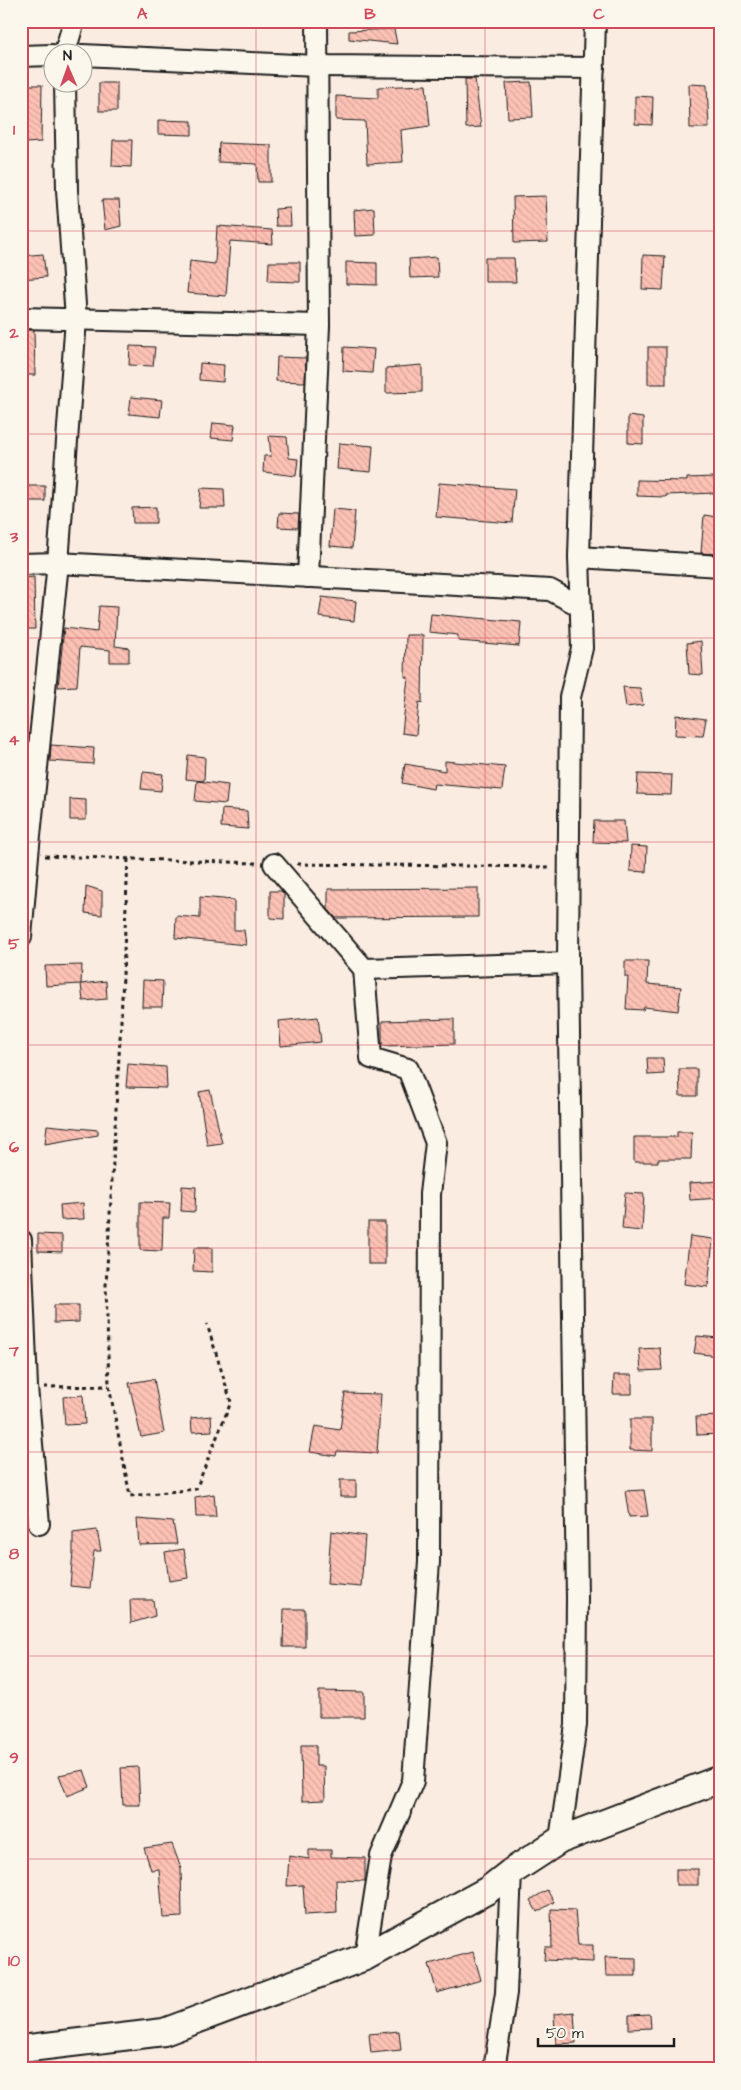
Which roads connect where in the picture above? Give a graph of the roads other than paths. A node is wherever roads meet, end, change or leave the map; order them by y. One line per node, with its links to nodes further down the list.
1 (74, 21): 4 (street)
2 (317, 21): 8 (street)
3 (595, 21): 9 (street)
4 (68, 42)
5 (42, 55): 7 (street)
6 (92, 55): 8 (street)
7 (21, 56)
8 (316, 66): 9 (street); 13 (street)
9 (594, 68): 14 (street)
10 (65, 92): 12 (street)
11 (21, 318): 12 (street)
12 (76, 319): 13 (street); 15 (street)
13 (319, 325): 18 (street)
14 (579, 557): 17 (street); 19 (street)
15 (58, 563): 16 (street); 18 (street); 21 (street)
16 (21, 564)
17 (720, 566)
18 (308, 577): 19 (street)
19 (580, 606): 22 (street)
20 (274, 864): 23 (street)
21 (21, 936)
22 (568, 963): 23 (street); 27 (street)
23 (364, 969): 29 (street)
24 (21, 1240): 25 (street)
25 (39, 1524)
26 (720, 1779): 27 (main road)
27 (560, 1840): 28 (main road)
28 (511, 1872): 29 (main road); 31 (street)
29 (365, 1957): 30 (main road)
30 (21, 2049)
31 (494, 2069)

